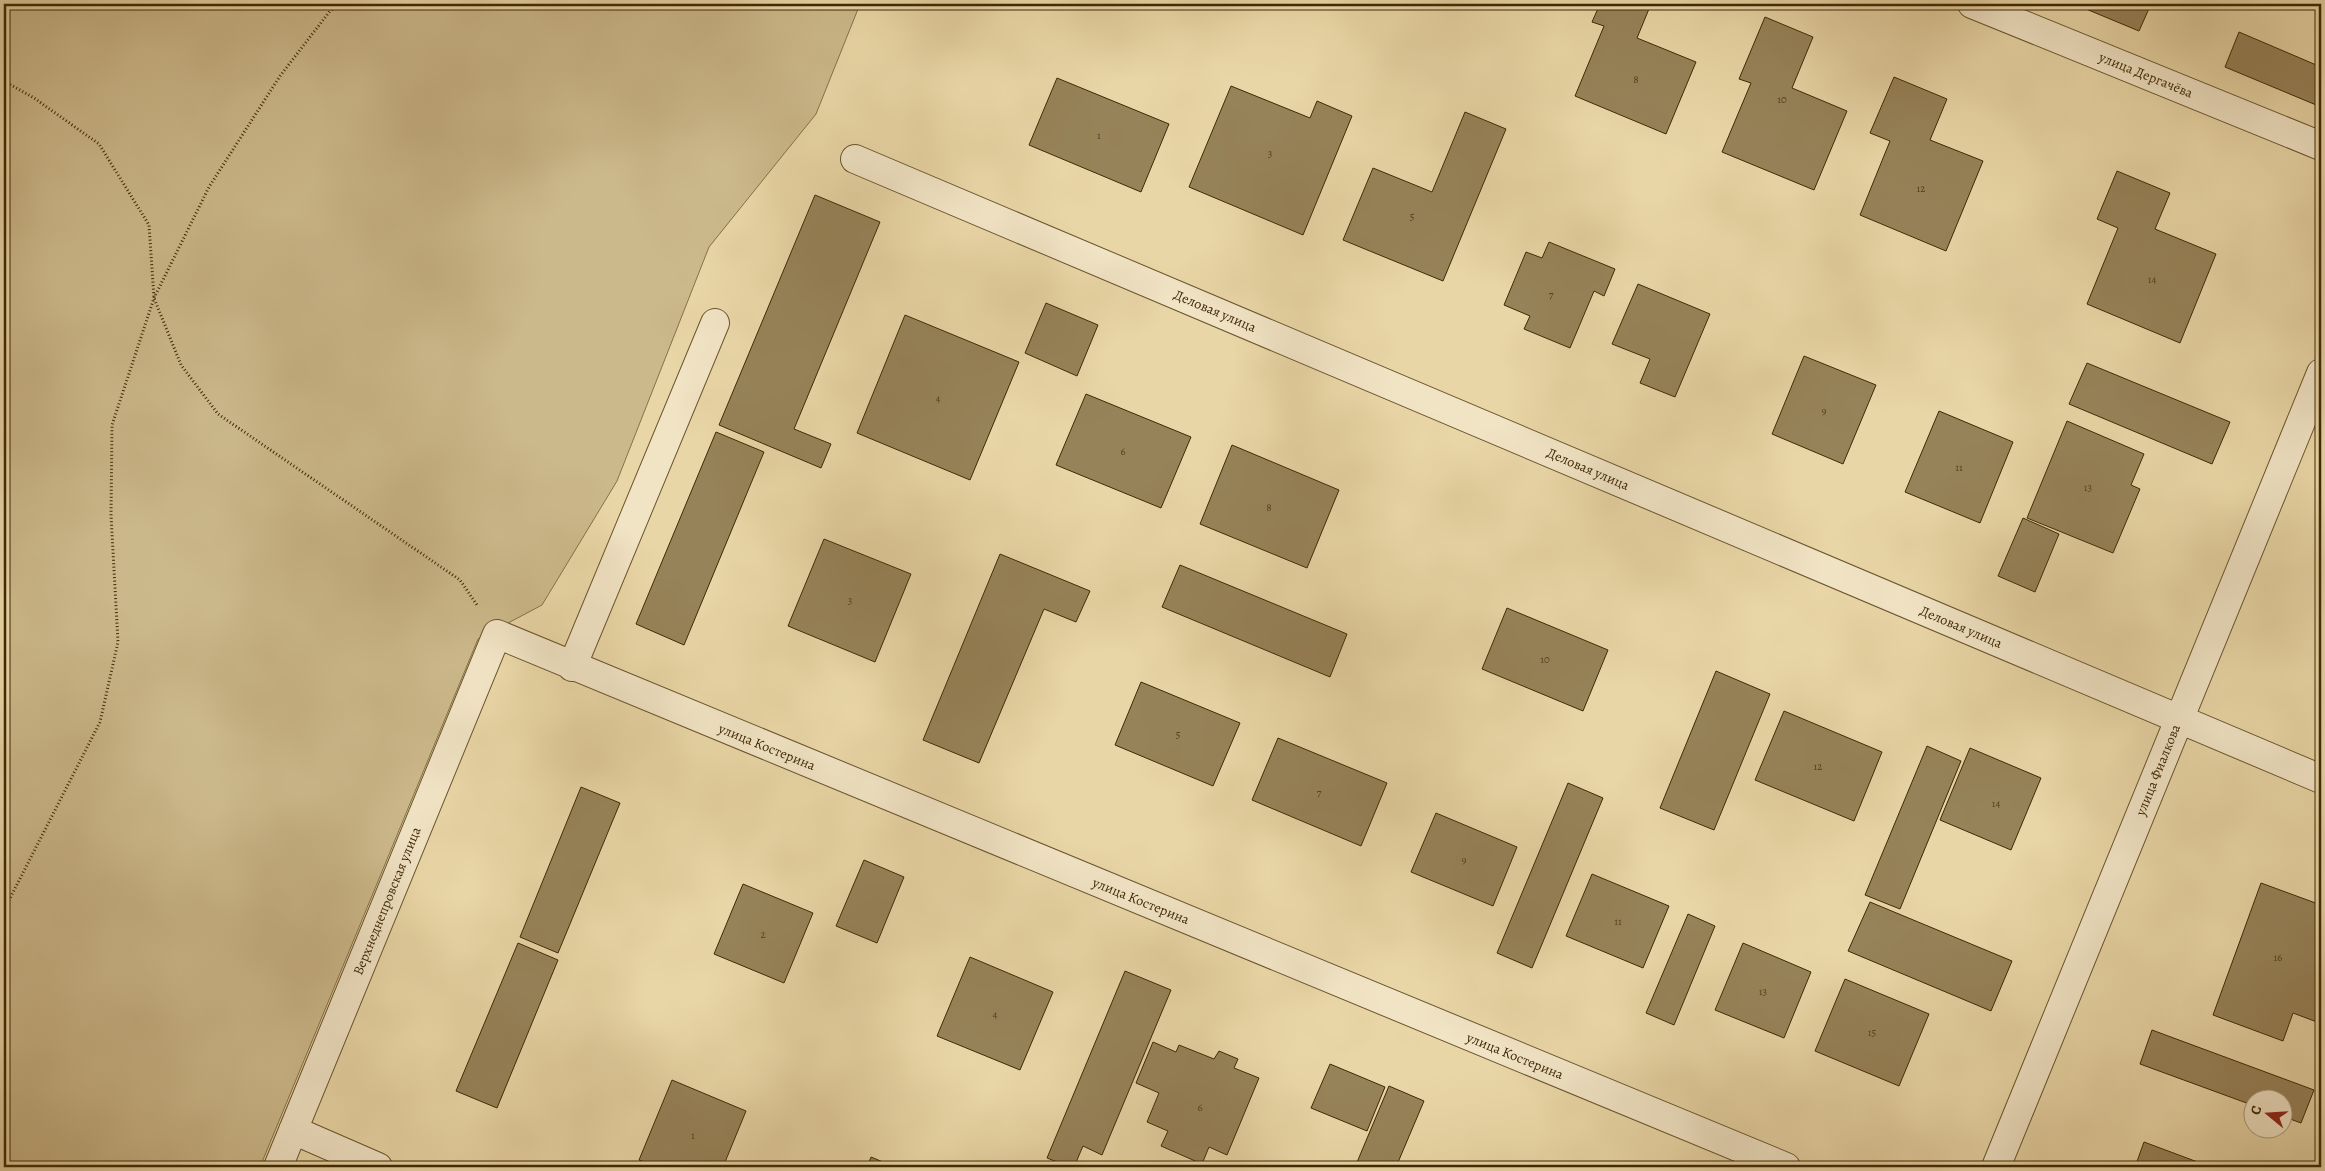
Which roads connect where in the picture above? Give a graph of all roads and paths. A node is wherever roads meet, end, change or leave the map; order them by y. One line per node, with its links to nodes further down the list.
1 (338, 4): 6 (path)
2 (1972, 4): 4 (street, улица Дергачёва)
3 (4, 82): 6 (path)
4 (2321, 146)
5 (855, 159): 11 (street, Деловая улица)
6 (154, 298): 9 (path); 13 (path)
7 (715, 323): 10 (street)
8 (2321, 373): 11 (street, улица Фиалкова)
9 (497, 634): 10 (street, улица Костерина); 14 (street, Верхнеднепровская улица)
10 (572, 666): 17 (street, улица Костерина)
11 (2178, 719): 12 (street, Деловая улица); 18 (street, улица Фиалкова)
12 (2321, 779)
13 (4, 910)
14 (293, 1130): 15 (street, Верхнеднепровская улица); 16 (street)
15 (278, 1167)
16 (378, 1167)
17 (1786, 1167)
18 (1996, 1167)

